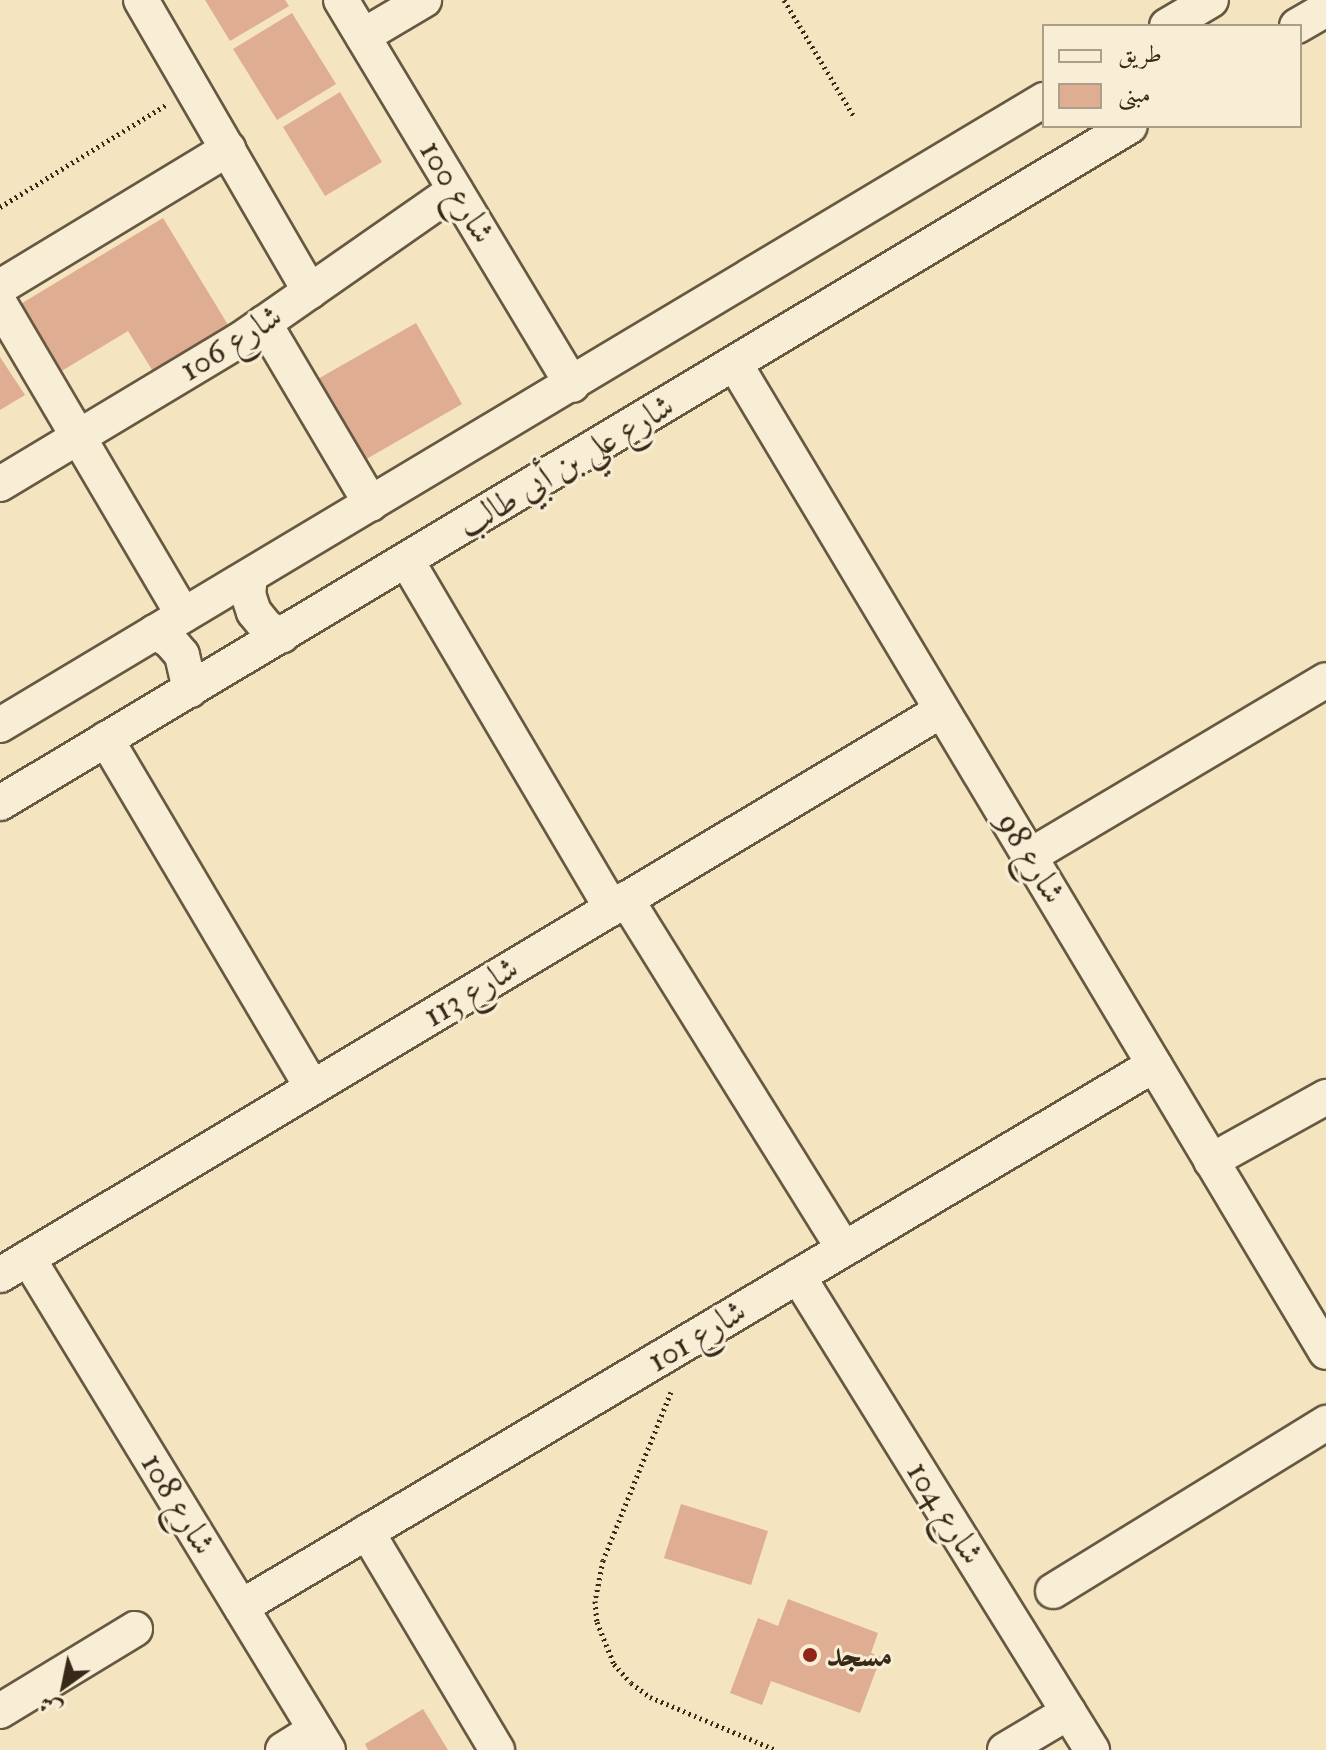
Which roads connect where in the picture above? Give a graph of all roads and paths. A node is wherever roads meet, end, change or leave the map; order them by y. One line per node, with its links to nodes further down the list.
1 (141, 0): 8 (street)
2 (341, 0): 7 (street, شارع 100)
3 (424, 0): 7 (street)
4 (784, 0): 10 (path)
5 (1203, 3): 6 (street)
6 (1170, 24)
7 (363, 36): 13 (street, شارع 100)
8 (193, 89): 12 (street); 14 (path)
9 (1042, 101): 20 (street, شارع علي بن أبي طالب)
10 (855, 118)
11 (1127, 128): 19 (street, شارع علي بن أبي طالب)
12 (228, 149): 15 (street); 16 (street)
13 (455, 190): 16 (street, شارع 106); 20 (street, شارع 100)
14 (0, 207)
15 (0, 287)
16 (310, 292): 18 (street, شارع 106)
17 (0, 304): 21 (street)
18 (264, 323): 21 (street, شارع 106); 23 (street)
19 (735, 364): 24 (street, شارع علي بن أبي طالب); 30 (street, شارع 98)
20 (572, 385): 23 (street, شارع علي بن أبي طالب)
21 (79, 436): 22 (street, شارع 106); 26 (street)
22 (0, 484)
23 (371, 504): 25 (street, شارع علي بن أبي طالب)
24 (407, 561): 27 (street, شارع علي بن أبي طالب); 35 (street)
25 (250, 576): 26 (street, شارع علي بن أبي طالب); 27 (street)
26 (169, 624): 29 (street); 31 (street, شارع علي بن أبي طالب)
27 (282, 636): 29 (street, شارع علي بن أبي طالب)
28 (1326, 680): 34 (street)
29 (190, 690): 32 (street, شارع علي بن أبي طالب)
30 (942, 710): 34 (street, شارع 98); 35 (street, شارع 113)
31 (2, 721)
32 (106, 739): 33 (street, شارع علي بن أبي طالب); 37 (street)
33 (0, 803)
34 (1030, 856): 36 (street, شارع 98)
35 (618, 904): 37 (street, شارع 113); 40 (street)
36 (1154, 1065): 39 (street, شارع 98); 40 (street, شارع 101)
37 (312, 1088): 41 (street, شارع 113)
38 (1326, 1097): 39 (street)
39 (1211, 1161): 44 (street, شارع 98)
40 (844, 1249): 42 (street, شارع 101)
41 (10, 1262): 48 (street, شارع 108)
42 (798, 1276): 43 (street, شارع 101); 51 (street, شارع 104)
43 (692, 1339): 46 (street, شارع 101); 55 (path)
44 (1326, 1352)
45 (1326, 1423): 47 (street)
46 (367, 1532): 48 (street, شارع 101); 54 (street)
47 (1053, 1591)
48 (241, 1607): 52 (street, شارع 108)
49 (135, 1629): 50 (street)
50 (0, 1711)
51 (1069, 1712): 56 (street); 57 (street, شارع 104)
52 (322, 1740): 53 (street)
53 (283, 1750)
54 (497, 1750)
55 (776, 1750)
56 (1005, 1750)
57 (1092, 1750)

